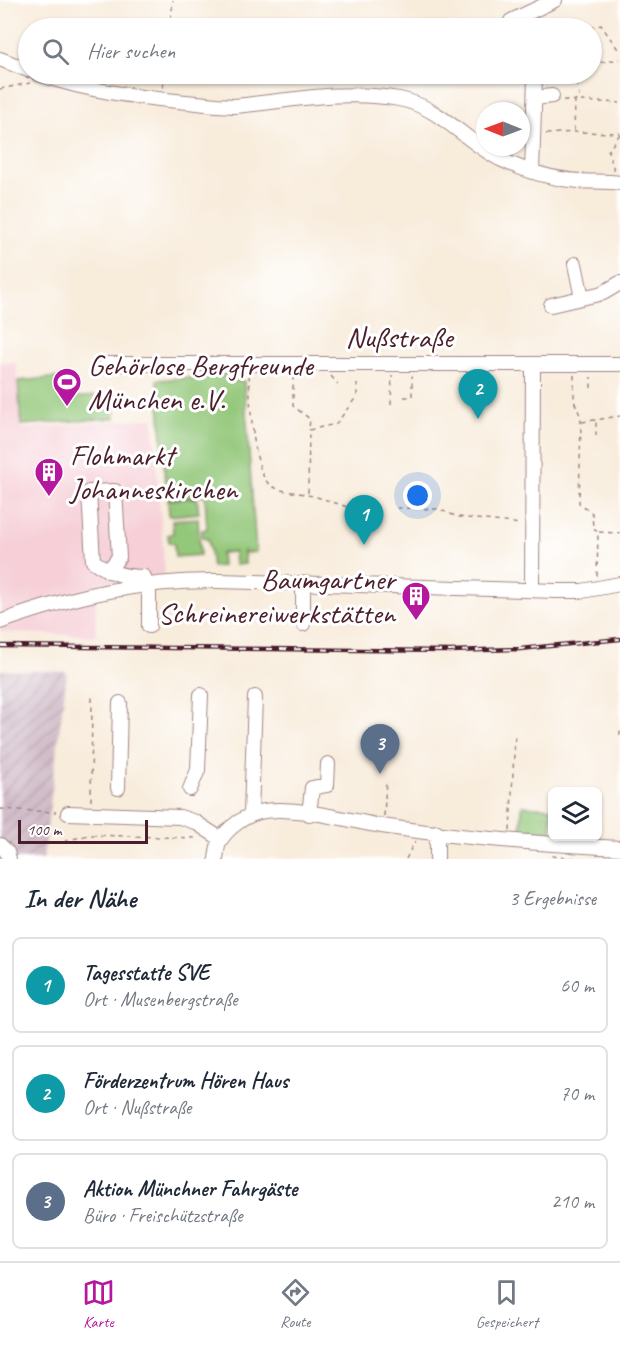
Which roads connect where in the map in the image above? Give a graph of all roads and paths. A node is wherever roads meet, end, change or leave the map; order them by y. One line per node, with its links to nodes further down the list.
1 (173, 0): 3 (path)
2 (555, 0): 4 (street)
3 (171, 18)
4 (517, 18)
5 (602, 26): 6 (path)
6 (620, 51)
7 (0, 59): 10 (street)
8 (620, 59): 9 (path)
9 (602, 62)
10 (18, 66)
11 (24, 84): 16 (path)
12 (71, 84): 17 (street)
13 (164, 84): 17 (path)
14 (535, 84): 18 (street)
15 (577, 84): 20 (path)
16 (0, 89)
17 (162, 98): 25 (street)
18 (535, 98): 19 (street); 24 (street)
19 (553, 99): 20 (path)
20 (575, 100): 21 (path); 22 (path)
21 (620, 103)
22 (574, 132): 23 (path); 24 (path)
23 (620, 134): 26 (path)
24 (534, 135): 25 (street)
25 (532, 172): 26 (street)
26 (619, 183)
27 (575, 264): 29 (street)
28 (620, 283): 29 (street)
29 (582, 298): 30 (street)
30 (551, 305)
31 (106, 364): 32 (street, Nußstraße)
32 (249, 364): 33 (street, Nußstraße); 49 (path)
33 (392, 364): 34 (street, Nußstraße); 43 (path)
34 (413, 364): 35 (street, Nußstraße); 42 (path)
35 (533, 364): 36 (street, Nußstraße); 52 (street)
36 (574, 364): 37 (street, Nußstraße); 46 (path)
37 (591, 364): 38 (street, Nußstraße); 41 (path)
38 (620, 364)
39 (293, 375): 47 (path)
40 (357, 384): 47 (path)
41 (591, 388)
42 (404, 397)
43 (391, 404)
44 (620, 416): 45 (path)
45 (596, 420): 46 (path); 48 (path)
46 (581, 422): 53 (path)
47 (309, 430): 49 (path)
48 (596, 436)
49 (308, 495): 51 (path)
50 (397, 508): 52 (path)
51 (353, 509)
52 (532, 525): 61 (street)
53 (598, 532): 54 (path); 60 (path)
54 (620, 532)
55 (108, 572): 55 (street); 56 (street)
56 (167, 582): 57 (street); 58 (street)
57 (149, 584): 62 (street); 64 (street)
58 (303, 584): 61 (street); 63 (street)
59 (620, 584): 60 (street)
60 (597, 589): 61 (street)
61 (532, 590)
62 (0, 622)
63 (303, 624)
64 (149, 626)
65 (201, 694): 75 (street)
66 (92, 697): 78 (path)
67 (255, 697): 79 (street)
68 (120, 703): 74 (street)
69 (620, 731): 71 (path)
70 (515, 734): 85 (path)
71 (620, 738)
72 (328, 764): 80 (street)
73 (386, 781): 81 (path)
74 (118, 788)
75 (190, 789)
76 (0, 809): 77 (path)
77 (68, 813): 78 (street)
78 (91, 813): 84 (street)
79 (251, 814): 80 (street); 84 (street)
80 (309, 814): 81 (street)
81 (384, 826): 82 (street)
82 (416, 830): 83 (street); 91 (path)
83 (437, 832): 85 (street); 92 (street)
84 (217, 837): 86 (path); 90 (street)
85 (510, 840): 88 (street)
86 (65, 841)
87 (0, 845): 89 (street)
88 (620, 848)
89 (9, 859)
90 (216, 859)
91 (406, 859)
92 (437, 859)

